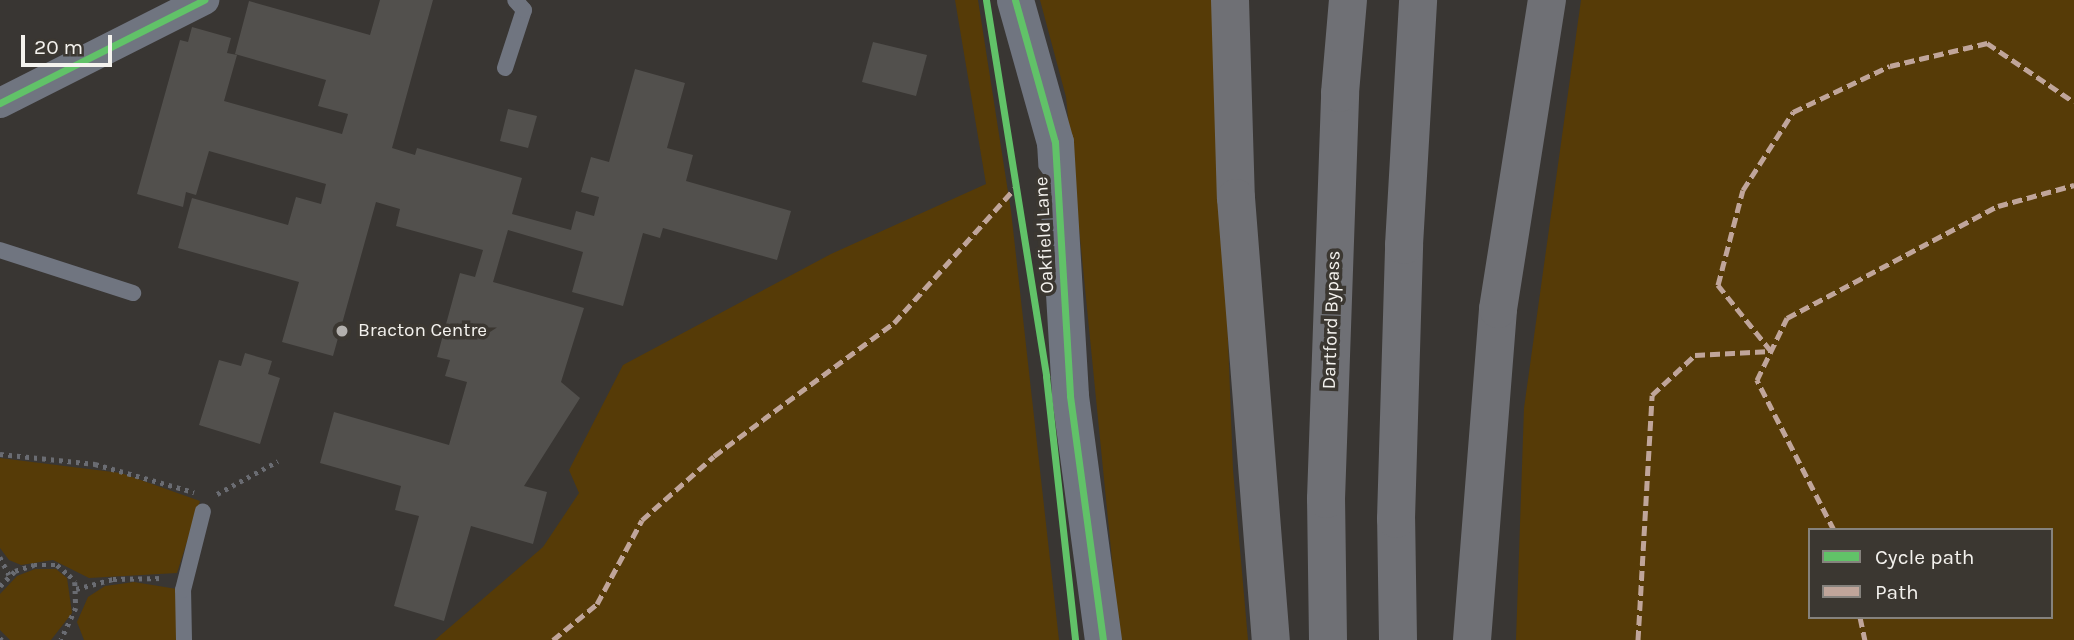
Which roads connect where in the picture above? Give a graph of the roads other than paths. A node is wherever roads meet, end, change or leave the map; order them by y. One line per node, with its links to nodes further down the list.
1 (204, 0): 9 (street)
2 (515, 0): 8 (lane)
3 (1015, 0): 14 (street, Oakfield Lane)
4 (1230, 0): 15 (highway)
5 (1348, 0): 16 (highway, Dartford Bypass)
6 (1418, 0): 17 (highway)
7 (1547, 0): 18 (highway)
8 (505, 68)
9 (0, 103)
10 (0, 250): 11 (lane)
11 (134, 293)
12 (205, 502): 13 (lane)
13 (184, 640)
14 (1103, 640)
15 (1271, 640)
16 (1328, 640)
17 (1398, 640)
18 (1472, 640)

